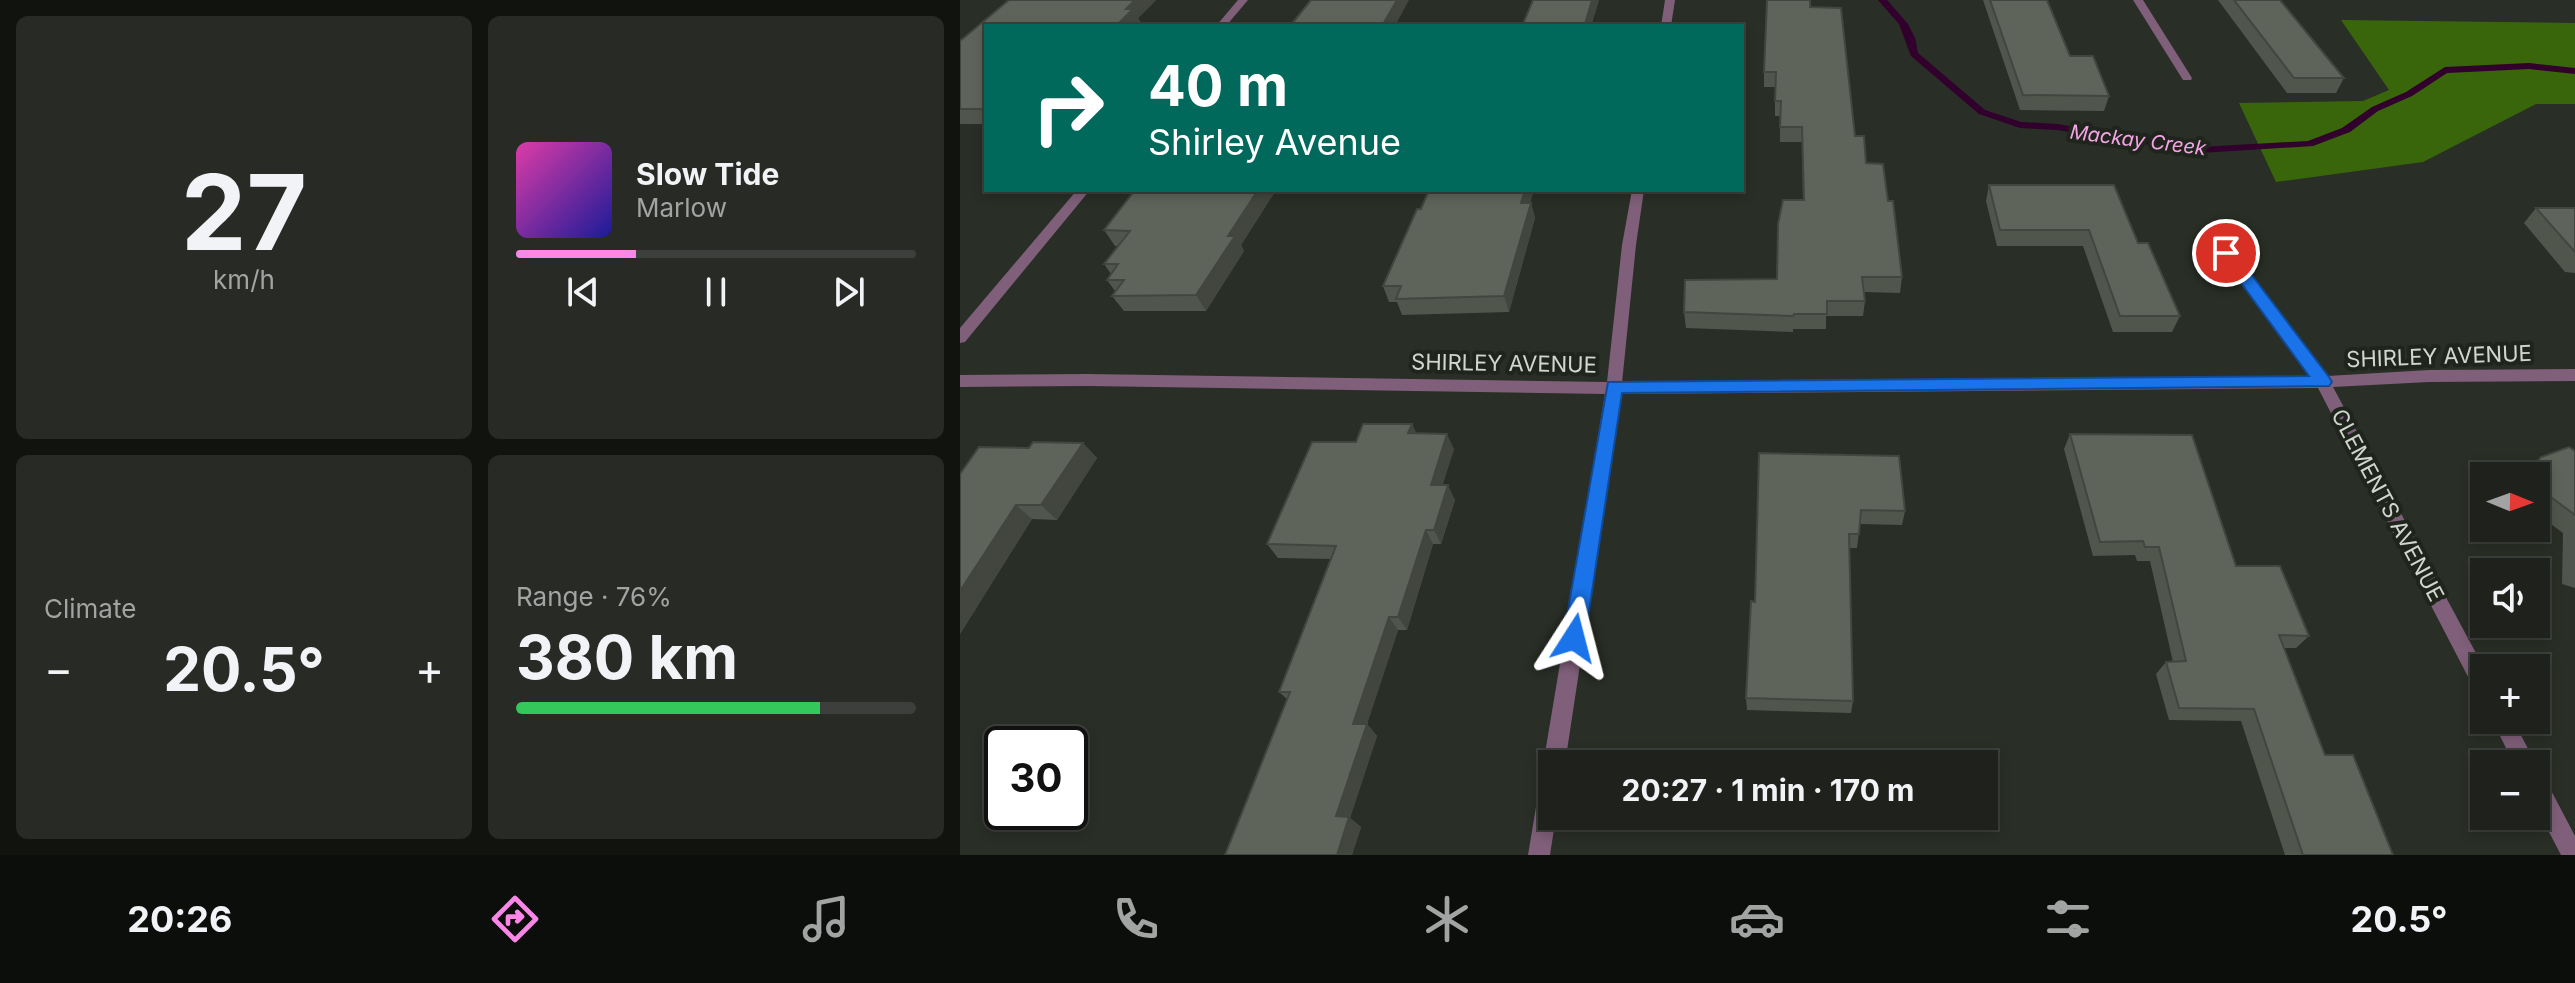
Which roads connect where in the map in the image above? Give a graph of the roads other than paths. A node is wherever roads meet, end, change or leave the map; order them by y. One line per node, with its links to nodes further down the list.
1 (1243, 0): 4 (street)
2 (1670, 0): 5 (street)
3 (2138, 0): 6 (street)
4 (1223, 24)
5 (1666, 24)
6 (2187, 78)
7 (1082, 192): 10 (street)
8 (1638, 192): 14 (street)
9 (2226, 253): 13 (street, CLEMENTS AVENUE)
10 (960, 338)
11 (2575, 375): 13 (street, SHIRLEY AVENUE)
12 (960, 381): 14 (street, SHIRLEY AVENUE)
13 (2323, 382): 14 (street, SHIRLEY AVENUE); 15 (street, CLEMENTS AVENUE)
14 (1614, 387): 16 (street)
15 (2470, 660)
16 (1556, 750)
17 (2550, 811): 20 (street)
18 (1543, 830): 19 (street)
19 (1539, 855)
20 (2573, 855)

